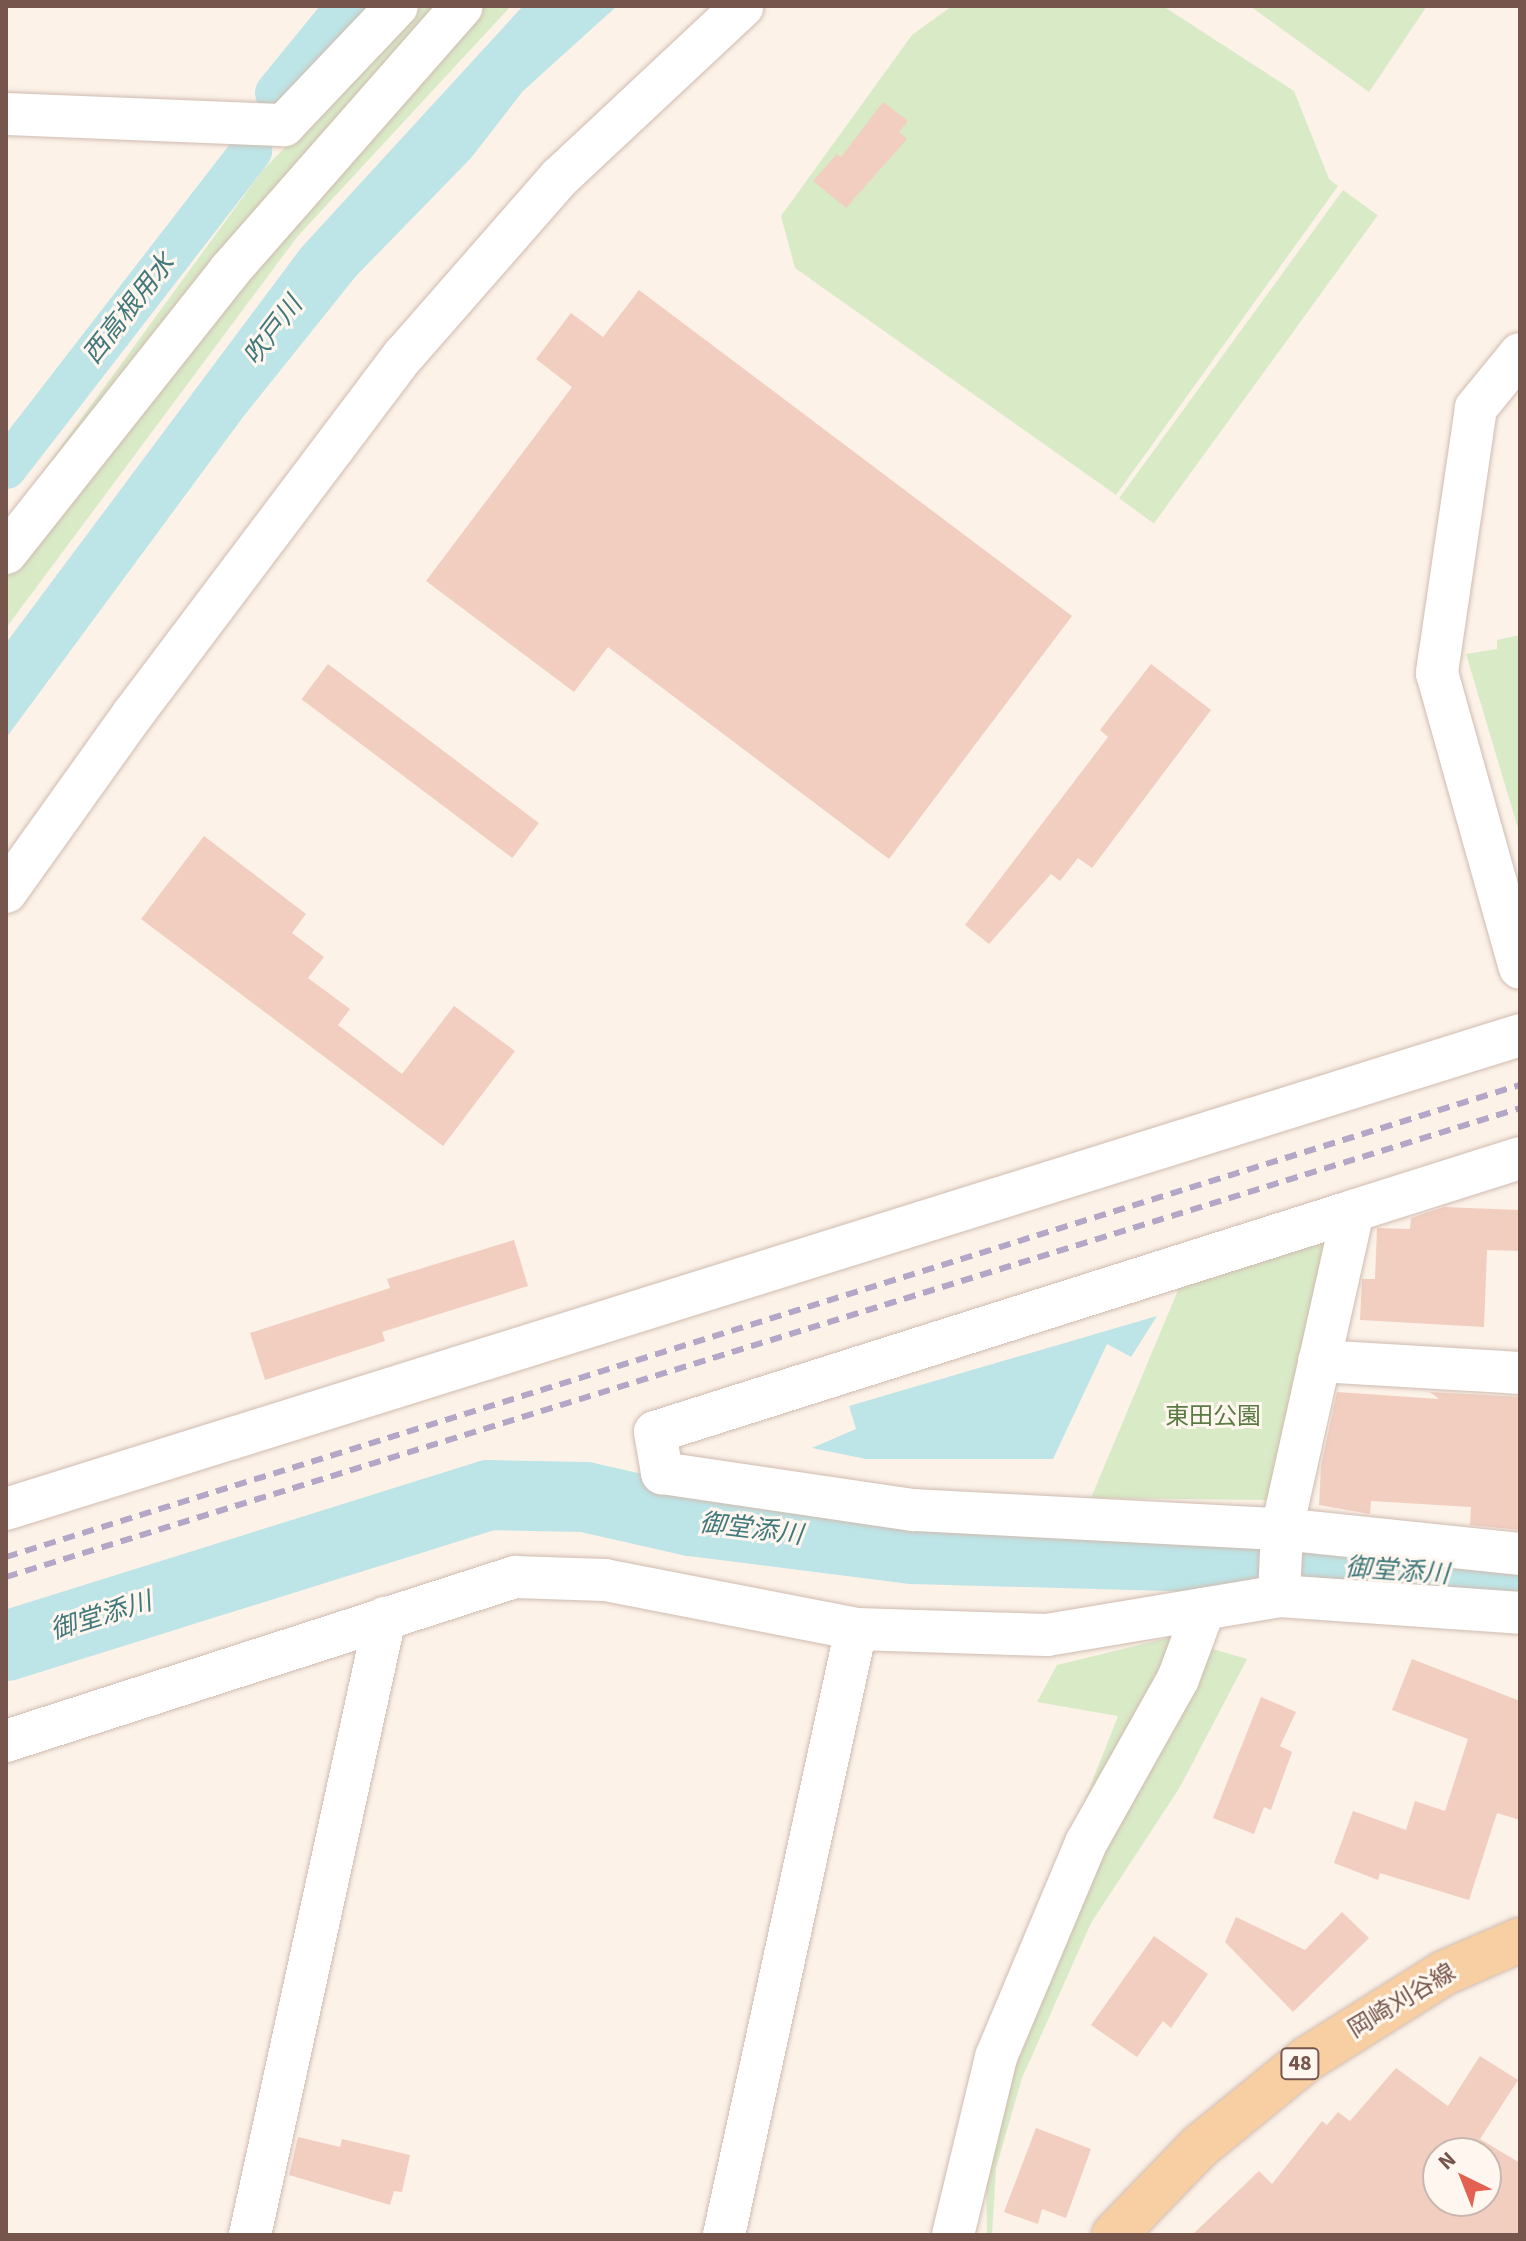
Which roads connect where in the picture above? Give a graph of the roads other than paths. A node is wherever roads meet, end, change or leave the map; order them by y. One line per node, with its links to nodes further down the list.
1 (397, 6): 4 (street)
2 (462, 6): 6 (street)
3 (743, 6): 7 (street)
4 (6, 114)
5 (1520, 354): 8 (street)
6 (6, 553)
7 (6, 892)
8 (1520, 968)
9 (1520, 1035): 14 (street)
10 (1520, 1158): 11 (street)
11 (1353, 1211): 12 (street); 15 (street)
12 (1319, 1361): 13 (street); 15 (street)
13 (1520, 1373)
14 (6, 1509)
15 (1282, 1529): 16 (street); 17 (street)
16 (1520, 1554)
17 (1279, 1596): 18 (street); 19 (street)
18 (1204, 1609): 21 (street); 26 (street)
19 (1520, 1613)
20 (385, 1618): 21 (street); 22 (street); 24 (street)
21 (856, 1629): 25 (street)
22 (6, 1741)
23 (1520, 1940): 27 (main road, 岡崎刈谷線 / 48)
24 (250, 2235)
25 (724, 2235)
26 (953, 2235)
27 (1114, 2235)

